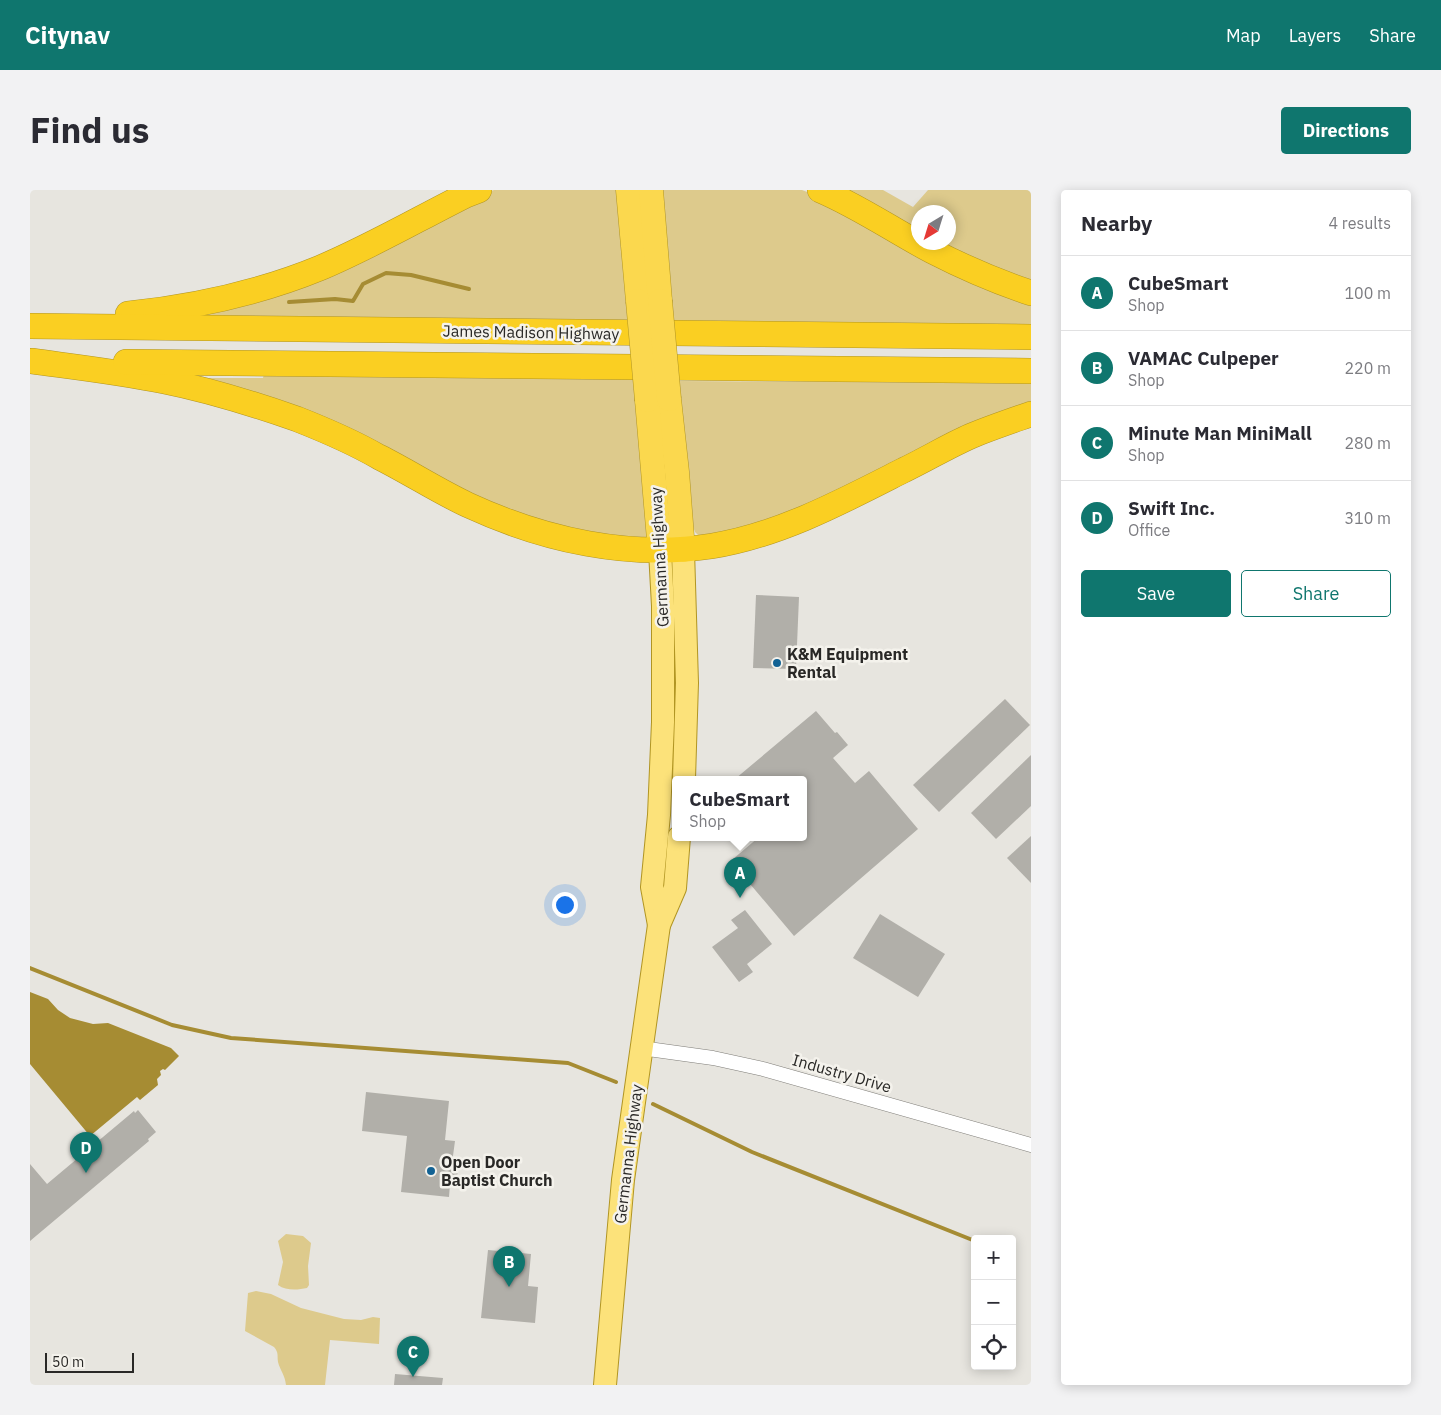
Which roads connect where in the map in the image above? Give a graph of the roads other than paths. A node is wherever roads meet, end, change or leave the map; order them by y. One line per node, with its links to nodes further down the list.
1 (479, 190): 7 (highway)
2 (628, 190): 6 (highway, Germanna Highway)
3 (651, 190): 6 (highway, Germanna Highway)
4 (820, 190): 5 (highway)
5 (1031, 293)
6 (649, 301): 12 (highway, Germanna Highway, bridge)
7 (30, 325): 8 (highway, James Madison Highway)
8 (1031, 337)
9 (31, 361): 10 (highway, James Madison Highway); 12 (highway)
10 (1031, 372)
11 (1031, 414): 12 (highway)
12 (672, 550): 13 (main road, Germanna Highway); 15 (main road, Germanna Highway)
13 (684, 776)
14 (680, 841): 15 (main road, Germanna Highway)
15 (659, 925): 16 (main road, Germanna Highway)
16 (641, 1048): 17 (street, Industry Drive); 18 (main road, Germanna Highway)
17 (1031, 1145)
18 (605, 1385)

